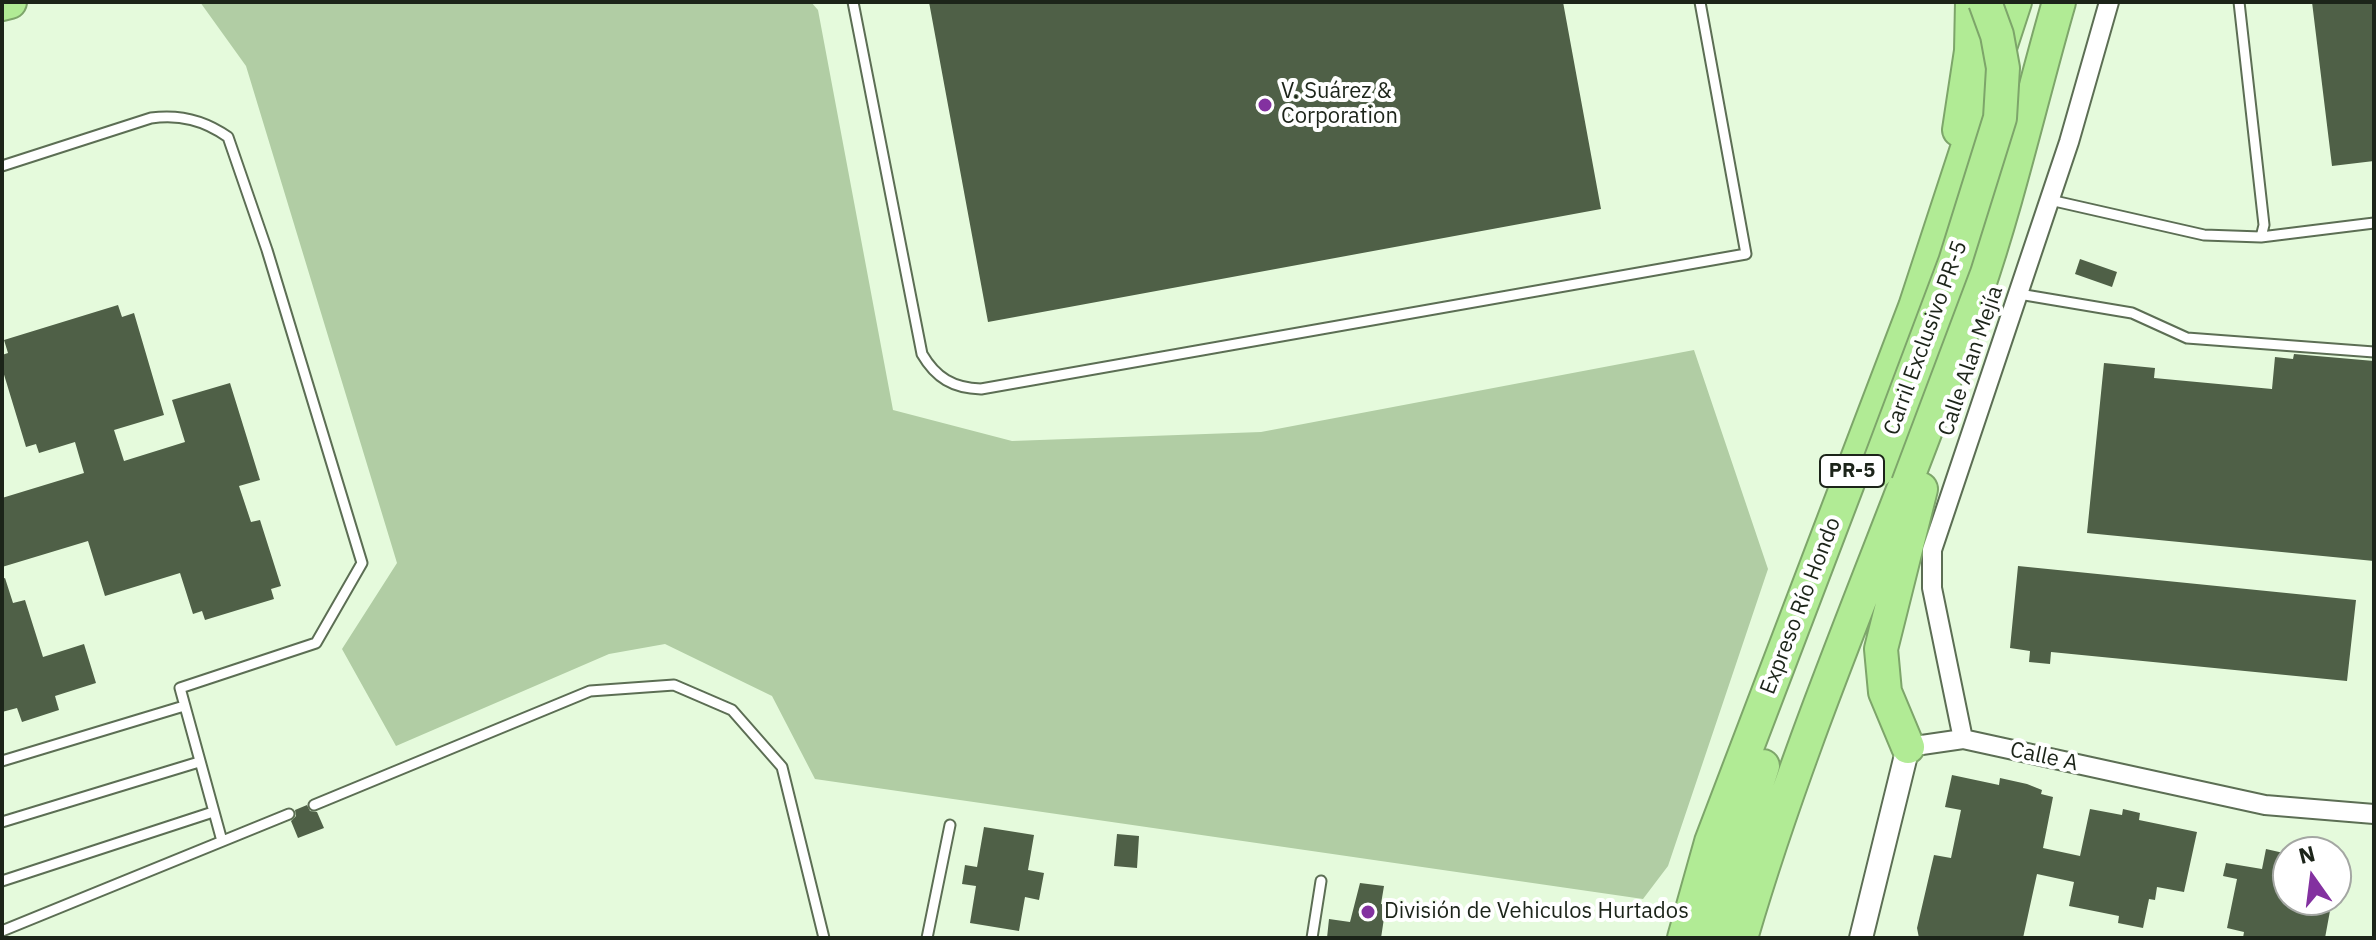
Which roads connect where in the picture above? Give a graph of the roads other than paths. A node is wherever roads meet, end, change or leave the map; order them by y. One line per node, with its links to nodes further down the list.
1 (10, 2): 10 (highway)
2 (853, 2): 3 (lane)
3 (1700, 2)
4 (1972, 2): 12 (highway)
5 (1985, 2): 38 (highway, Carril Exclusivo PR-5, bridge)
6 (2015, 2): 12 (highway, Expreso Río Hondo / PR-5)
7 (2059, 2): 17 (highway, PR-5)
8 (2109, 2): 13 (street, Calle Alan Mejía)
9 (2239, 2): 15 (lane)
10 (2, 4)
11 (2, 166): 19 (lane)
12 (1957, 187): 37 (highway, Expreso Río Hondo / PR-5)
13 (2050, 200): 15 (lane); 16 (street, Calle Alan Mejía)
14 (2374, 223): 15 (lane)
15 (2261, 237)
16 (2019, 294): 18 (lane); 20 (street, Calle Alan Mejía)
17 (1976, 295): 21 (highway); 39 (highway, PR-5)
18 (2374, 352)
19 (184, 706): 22 (lane); 23 (lane)
20 (1963, 739): 21 (street, Calle A); 27 (street, Calle A)
21 (1908, 747): 40 (street)
22 (2, 761)
23 (199, 762): 25 (lane); 28 (lane)
24 (314, 805): 34 (lane)
25 (213, 812): 30 (lane); 31 (lane)
26 (289, 814): 30 (lane)
27 (2374, 814)
28 (2, 822)
29 (950, 825): 35 (lane)
30 (222, 841): 33 (lane)
31 (2, 881)
32 (1321, 881): 36 (lane)
33 (2, 931)
34 (824, 938)
35 (927, 938)
36 (1312, 938)
37 (1684, 938)
38 (1708, 938)
39 (1741, 938)
40 (1861, 938)

